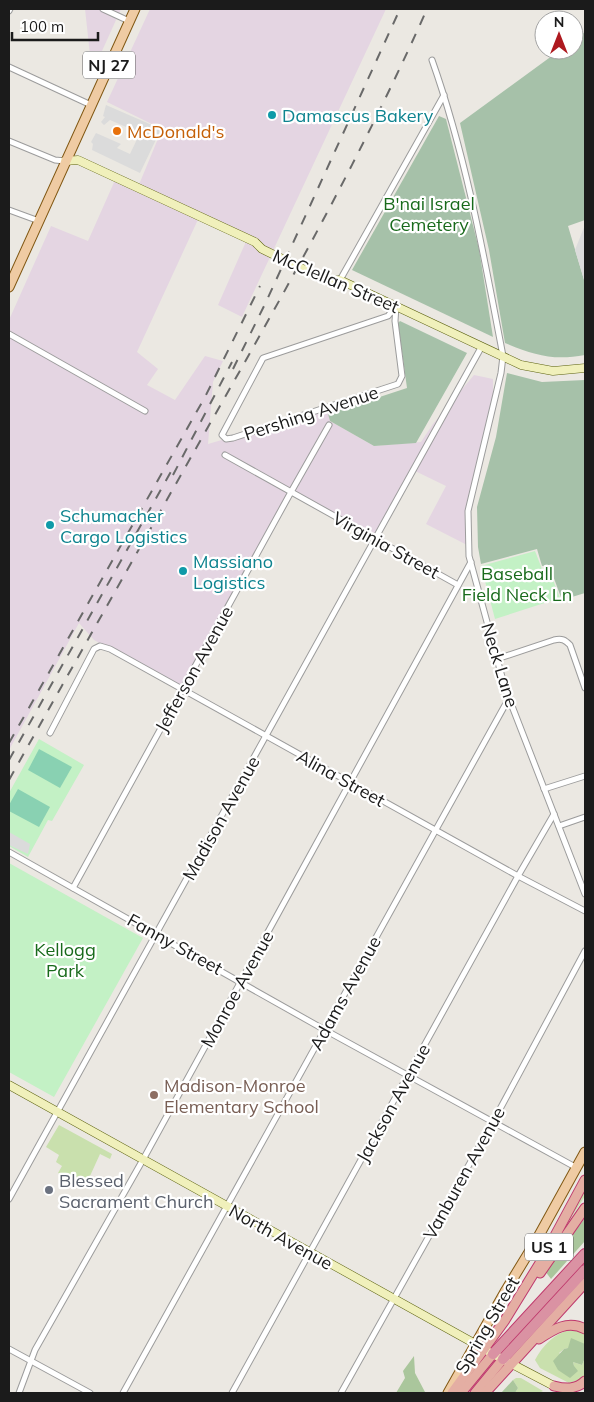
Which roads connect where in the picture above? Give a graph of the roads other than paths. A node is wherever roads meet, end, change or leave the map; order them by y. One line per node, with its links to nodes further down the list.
1 (104, 9): 3 (street)
2 (135, 9): 3 (main road, NJ 27)
3 (129, 21): 7 (main road, NJ 27)
4 (432, 60): 6 (street, Neck Lane)
5 (9, 68): 7 (street)
6 (444, 95): 12 (street); 17 (street, Neck Lane)
7 (91, 105): 9 (main road, NJ 27)
8 (9, 141): 9 (street)
9 (65, 161): 11 (main road, NJ 27); 12 (main road, McClellan Street)
10 (9, 210): 11 (street)
11 (39, 221): 13 (main road, NJ 27)
12 (340, 280): 14 (main road, McClellan Street)
13 (9, 287)
14 (396, 306): 14 (street, Pershing Avenue); 16 (main road, McClellan Street)
15 (9, 334): 19 (street)
16 (482, 346): 17 (main road, McClellan Street); 23 (street, Madison Avenue)
17 (503, 356): 18 (main road, McClellan Street); 24 (street, Neck Lane)
18 (585, 368)
19 (145, 411)
20 (329, 425): 22 (street, Jefferson Avenue)
21 (226, 455): 22 (street, Virginia Street)
22 (291, 492): 23 (street, Virginia Street); 28 (street, Jefferson Avenue)
23 (375, 539): 25 (street, Virginia Street); 31 (street, Madison Avenue)
24 (471, 562): 25 (street, Virginia Street); 26 (street, Neck Lane)
25 (458, 585): 33 (street, Monroe Avenue)
26 (497, 659): 27 (street); 29 (street, Neck Lane)
27 (585, 688)
28 (183, 689): 30 (street, Alina Street); 31 (street, Alina Street); 41 (street, Jefferson Avenue)
29 (509, 698): 34 (street, Neck Lane); 38 (street, Adams Avenue)
30 (50, 733)
31 (266, 736): 33 (street, Alina Street); 44 (street, Madison Avenue)
32 (585, 776): 34 (street)
33 (350, 783): 38 (street, Alina Street); 46 (street, Monroe Avenue)
34 (544, 789): 35 (street, Neck Lane)
35 (554, 814): 37 (street, Neck Lane); 40 (street, Jackson Avenue)
36 (585, 817): 37 (street)
37 (559, 826): 42 (street, Neck Lane)
38 (435, 830): 40 (street, Alina Street); 47 (street, Adams Avenue)
39 (9, 852): 41 (street, Fanny Street)
40 (518, 876): 43 (street, Alina Street); 48 (street, Jackson Avenue)
41 (73, 888): 44 (street, Fanny Street)
42 (585, 894)
43 (585, 911)
44 (156, 933): 46 (street, Fanny Street); 50 (street, Madison Avenue)
45 (585, 951): 51 (street, Vanburen Avenue)
46 (241, 982): 47 (street, Fanny Street); 53 (street, Monroe Avenue)
47 (325, 1030): 48 (street, Fanny Street); 57 (street, Adams Avenue)
48 (408, 1075): 51 (street, Fanny Street); 59 (street, Jackson Avenue)
49 (9, 1086): 50 (main road, North Avenue)
50 (57, 1113): 53 (main road, North Avenue); 56 (street, Madison Avenue)
51 (493, 1122): 54 (street, Fanny Street); 63 (street, Vanburen Avenue)
52 (585, 1152): 54 (main road, Spring Street)
53 (142, 1160): 57 (main road, North Avenue); 70 (street, Monroe Avenue)
54 (577, 1168): 66 (main road, Spring Street)
55 (585, 1180): 64 (highway, US 1)
56 (9, 1199)
57 (227, 1207): 59 (main road, North Avenue); 76 (street, Adams Avenue)
58 (585, 1208): 64 (highway)
59 (310, 1253): 63 (main road, North Avenue); 77 (street, Jackson Avenue)
60 (585, 1254): 69 (highway)
61 (585, 1270): 71 (highway)
62 (585, 1284): 67 (highway, US 1)
63 (393, 1299): 66 (main road, North Avenue); 78 (street, Vanburen Avenue)
64 (509, 1313): 69 (highway, US 1)
65 (585, 1329): 67 (highway)
66 (476, 1344): 69 (main road, North Avenue); 79 (main road, Spring Street)
67 (528, 1346): 71 (highway, US 1)
68 (9, 1348): 70 (street)
69 (489, 1352): 71 (main road, North Avenue); 80 (highway, US 1); 81 (highway)
70 (32, 1361): 74 (street, Monroe Avenue); 75 (street)
71 (507, 1362): 73 (main road, North Avenue); 82 (highway); 83 (highway, US 1)
72 (585, 1381): 73 (highway)
73 (554, 1386)
74 (20, 1393)
75 (90, 1393)
76 (123, 1393)
77 (232, 1393)
78 (341, 1393)
79 (448, 1393)
80 (452, 1393)
81 (461, 1393)
82 (475, 1393)
83 (485, 1393)

